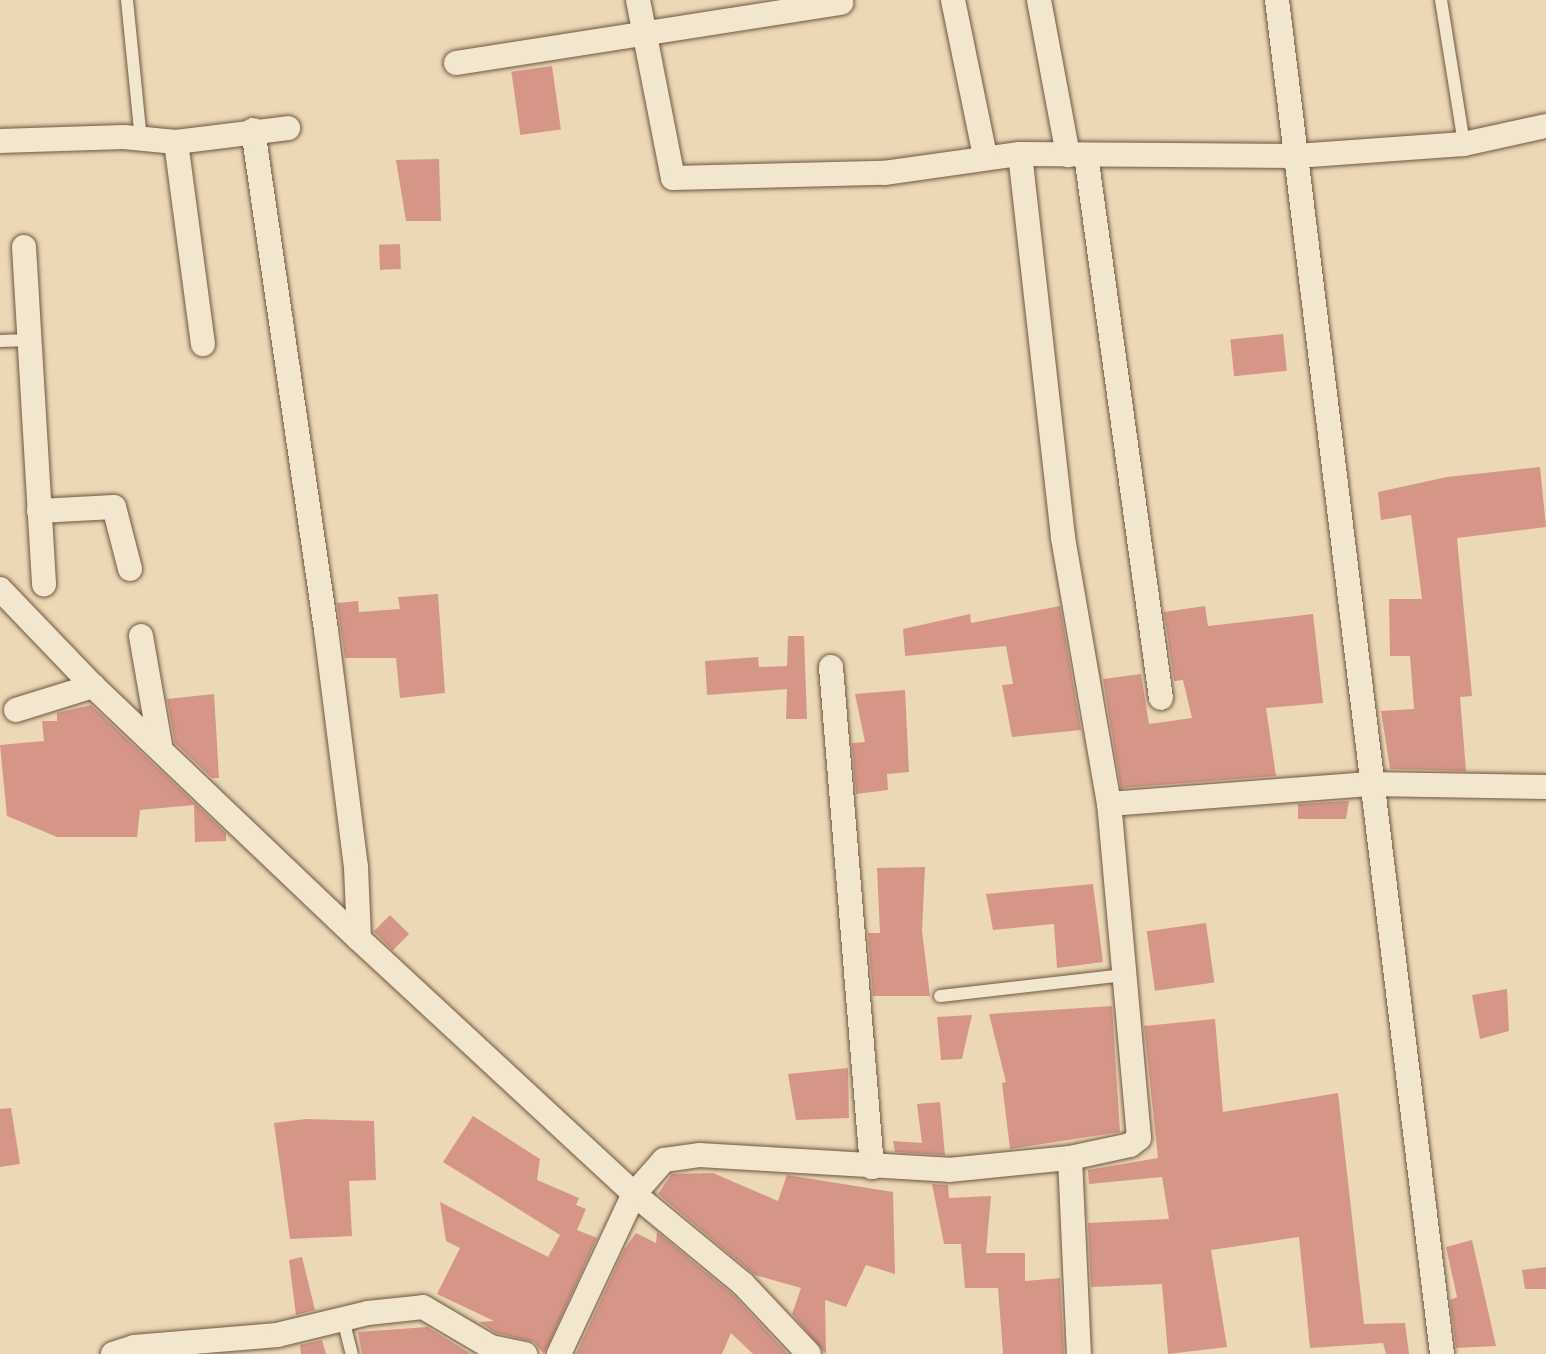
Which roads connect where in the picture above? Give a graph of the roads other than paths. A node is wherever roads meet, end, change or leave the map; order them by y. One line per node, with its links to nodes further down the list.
1 (127, 0): 13 (lane)
2 (638, 0): 8 (street)
3 (953, 0): 19 (street)
4 (1039, 0): 18 (street)
5 (1277, 0): 20 (street)
6 (1441, 0): 16 (lane)
7 (841, 3): 8 (street)
8 (645, 36): 9 (street); 19 (street)
9 (456, 63)
10 (1546, 126): 16 (street)
11 (288, 128): 12 (street)
12 (253, 130): 15 (street); 38 (street)
13 (141, 140): 14 (street); 15 (street)
14 (0, 141)
15 (176, 142): 24 (street)
16 (1464, 144): 20 (street)
17 (1020, 154): 18 (street); 19 (street); 37 (street)
18 (1077, 155): 20 (street); 32 (street)
19 (985, 156)
20 (1296, 156): 35 (street)
21 (24, 247): 22 (street)
22 (30, 340): 23 (lane); 25 (street)
23 (0, 341)
24 (203, 344)
25 (39, 511): 26 (street); 27 (street)
26 (130, 569)
27 (44, 584)
28 (0, 589): 31 (street)
29 (141, 636): 34 (street)
30 (831, 667): 42 (street)
31 (93, 686): 33 (street); 34 (street)
32 (1161, 698)
33 (16, 710)
34 (160, 745): 38 (street)
35 (1369, 784): 36 (street); 37 (street); 52 (street)
36 (1546, 787)
37 (1109, 804): 39 (street)
38 (359, 939): 43 (street)
39 (1125, 975): 40 (lane); 41 (street)
40 (940, 996)
41 (1070, 1158): 42 (street); 51 (street)
42 (872, 1167): 43 (street)
43 (634, 1194): 49 (street); 50 (street)
44 (343, 1319): 45 (street); 47 (lane); 48 (street)
45 (172, 1349): 46 (street)
46 (113, 1354)
47 (352, 1354)
48 (525, 1354)
49 (559, 1354)
50 (809, 1354)
51 (1079, 1354)
52 (1442, 1354)

